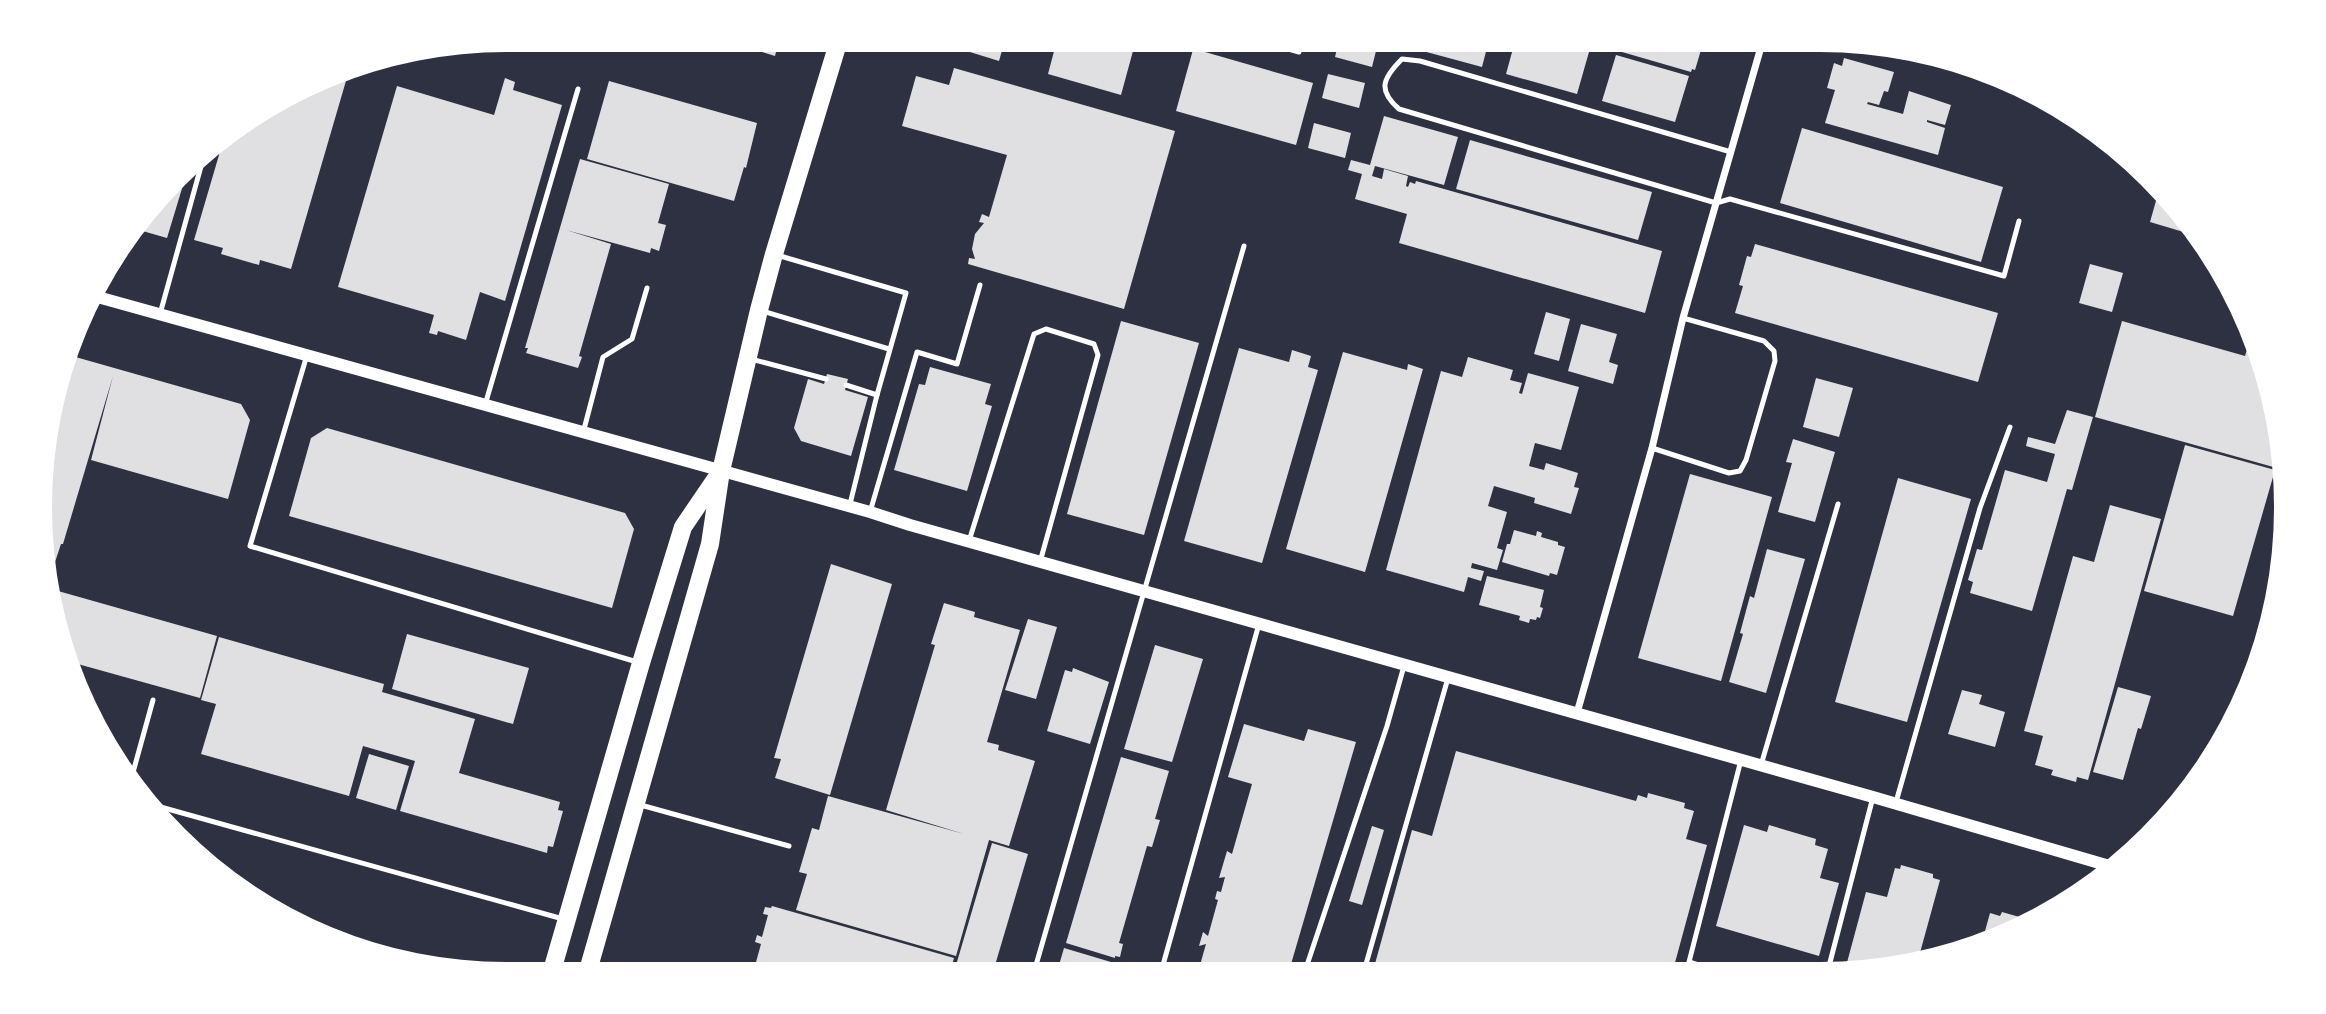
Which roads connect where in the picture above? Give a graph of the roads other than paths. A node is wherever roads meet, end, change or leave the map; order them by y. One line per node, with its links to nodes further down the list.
1 (835, 52): 9 (main road)
2 (1760, 52): 4 (street)
3 (578, 89): 22 (lane)
4 (1731, 152): 6 (street); 6 (lane)
5 (199, 173): 14 (lane)
6 (1716, 203): 7 (lane); 15 (street)
7 (2019, 221)
8 (1244, 246): 32 (lane)
9 (774, 254): 13 (main road); 16 (lane)
10 (980, 285): 29 (lane)
11 (646, 288): 24 (lane)
12 (103, 298): 14 (street)
13 (759, 310): 16 (lane); 18 (main road)
14 (160, 314): 17 (street)
15 (1683, 318): 25 (street); 25 (lane)
16 (890, 349): 21 (lane)
17 (307, 355): 22 (street); 34 (lane)
18 (749, 359): 19 (lane); 26 (main road)
19 (826, 379)
20 (846, 385): 21 (lane)
21 (877, 395): 28 (lane)
22 (485, 405): 24 (street)
23 (2010, 426): 43 (lane)
24 (583, 433): 26 (street)
25 (1652, 448): 38 (street)
26 (721, 471): 28 (street); 34 (main road); 44 (main road)
27 (1838, 504): 40 (lane)
28 (850, 506): 29 (street)
29 (870, 512): 30 (street)
30 (969, 541): 31 (street); 31 (lane)
31 (1040, 562): 32 (street)
32 (1144, 591): 33 (street); 51 (lane)
33 (1259, 624): 35 (street); 52 (lane)
34 (641, 663): 48 (main road)
35 (1404, 666): 36 (street); 53 (lane)
36 (1448, 678): 38 (street); 54 (lane)
37 (153, 700): 41 (lane)
38 (1577, 713): 39 (street)
39 (1741, 760): 40 (street); 55 (lane)
40 (1761, 765): 42 (street)
41 (134, 768)
42 (1873, 797): 43 (street); 56 (lane)
43 (1896, 803): 47 (street)
44 (636, 804): 46 (lane); 50 (main road)
45 (167, 809): 48 (lane)
46 (789, 846)
47 (2101, 864)
48 (566, 919): 49 (main road)
49 (554, 962)
50 (590, 962)
51 (1037, 962)
52 (1164, 962)
53 (1308, 962)
54 (1367, 962)
55 (1689, 962)
56 (1830, 962)

